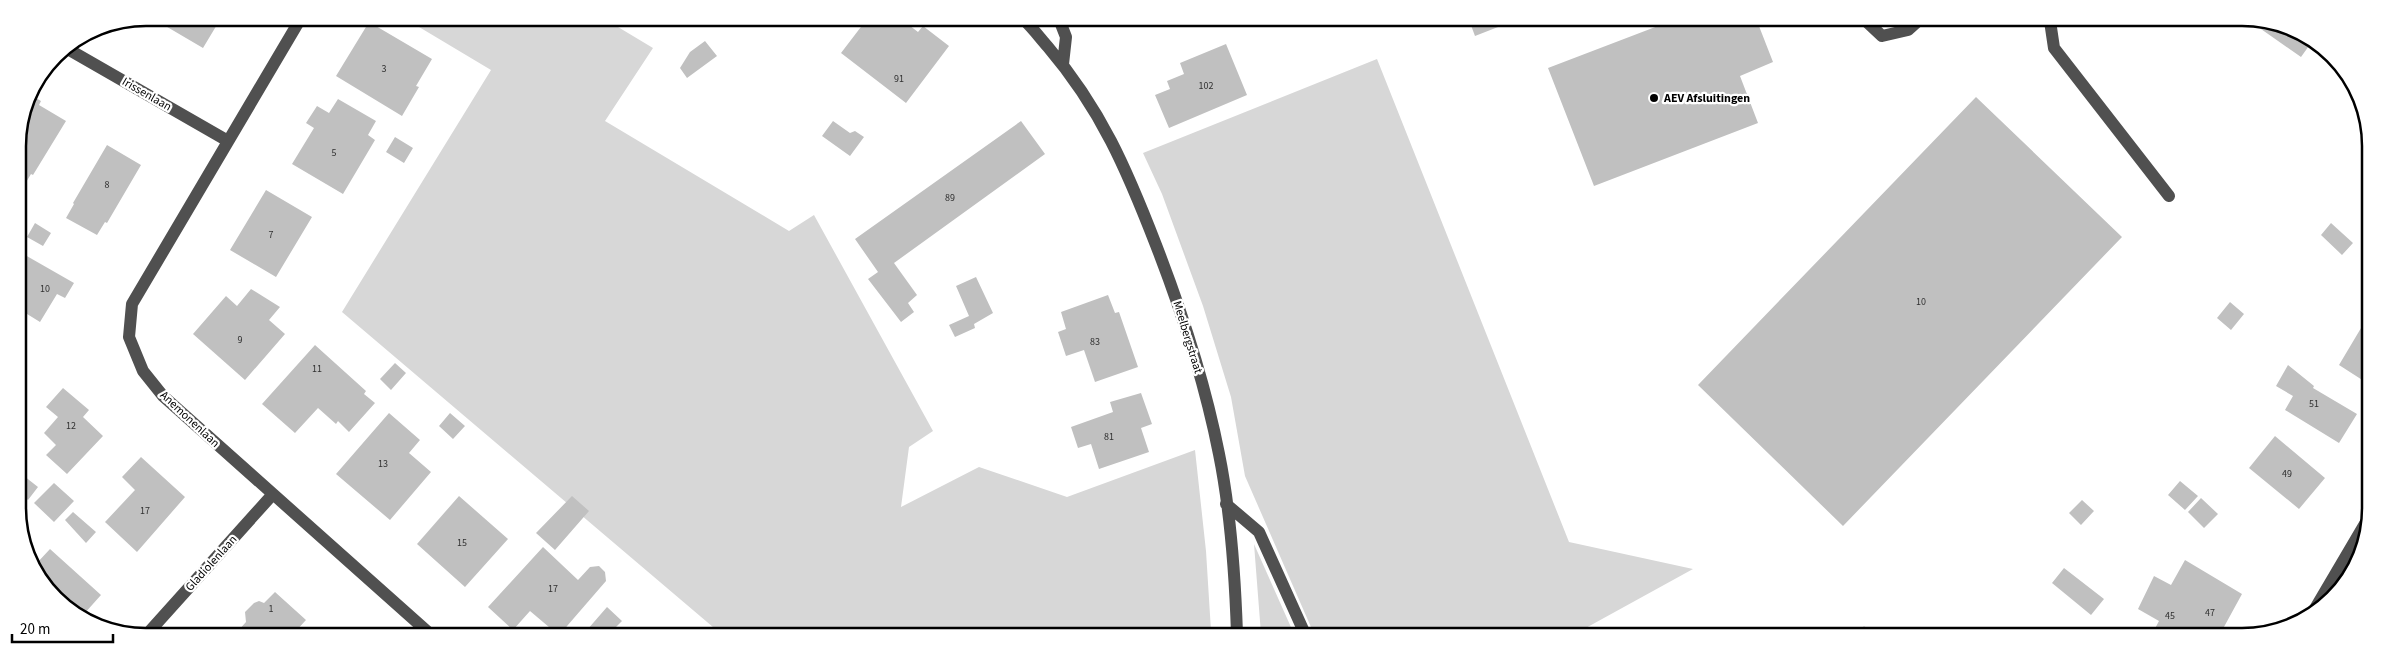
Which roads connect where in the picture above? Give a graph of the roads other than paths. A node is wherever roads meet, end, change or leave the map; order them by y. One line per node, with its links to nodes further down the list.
1 (1872, 26): 2 (street)
2 (1912, 26)
3 (2051, 26): 10 (street)
4 (296, 27): 9 (street, Anemonenlaan)
5 (1030, 27): 8 (street, Meelbergstraat)
6 (1062, 27): 8 (street)
7 (72, 52): 9 (street, Irissenlaan)
8 (1063, 64): 12 (street, Meelbergstraat)
9 (228, 141): 11 (street, Anemonenlaan)
10 (2169, 196)
11 (273, 494): 17 (street, Gladiolenlaan); 18 (street, Anemonenlaan)
12 (1226, 504): 15 (street, Meelbergstraat); 16 (street)
13 (2358, 536): 14 (street)
14 (2321, 598)
15 (1237, 627)
16 (1302, 627)
17 (154, 628)
18 (423, 628)

